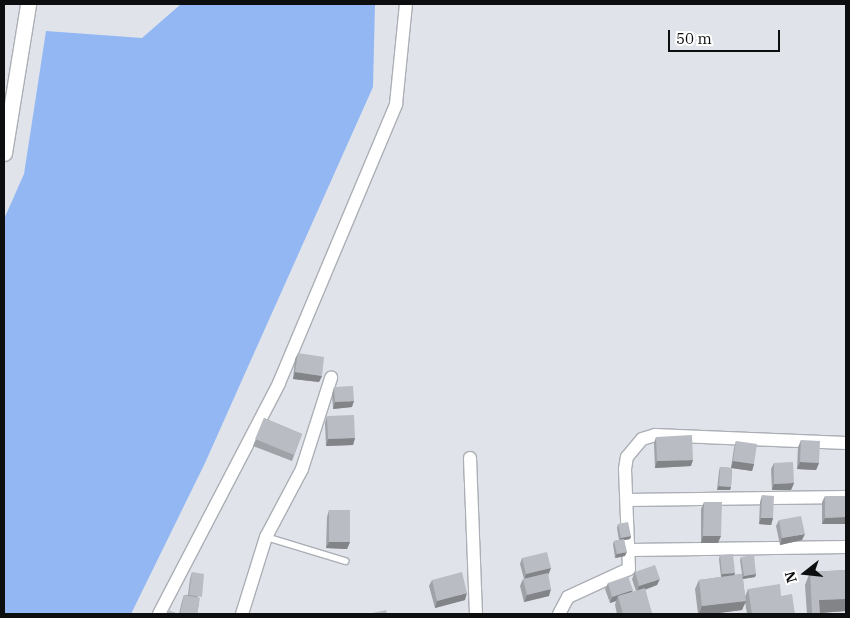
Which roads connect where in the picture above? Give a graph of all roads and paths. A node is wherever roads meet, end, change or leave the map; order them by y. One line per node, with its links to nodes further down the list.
1 (28, 4): 3 (street)
2 (406, 4): 13 (street)
3 (4, 153)
4 (330, 378): 9 (street)
5 (846, 443): 8 (street)
6 (470, 458): 15 (street)
7 (846, 497): 8 (street)
8 (627, 500): 11 (street)
9 (266, 537): 12 (lane); 14 (street)
10 (846, 547): 11 (street)
11 (631, 550): 16 (street)
12 (345, 561)
13 (159, 614)
14 (242, 614)
15 (476, 614)
16 (559, 614)

